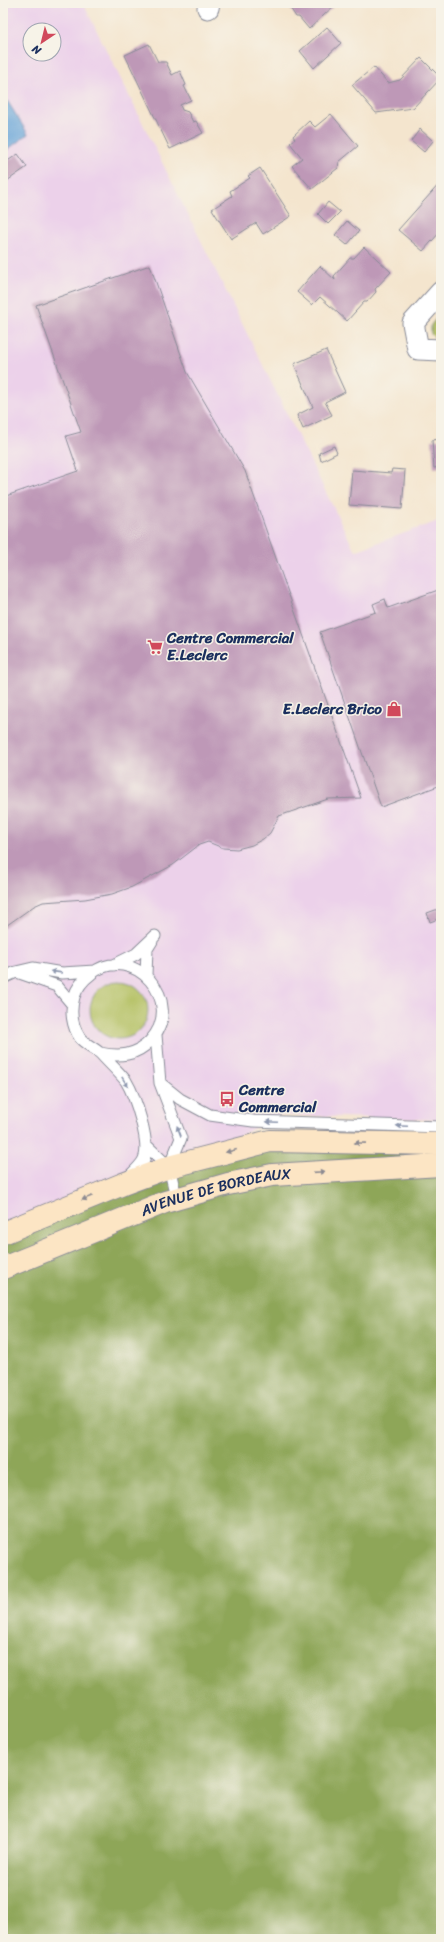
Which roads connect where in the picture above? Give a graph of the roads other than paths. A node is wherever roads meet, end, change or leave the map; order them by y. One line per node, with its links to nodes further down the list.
1 (441, 292): 2 (street)
2 (441, 350)
3 (114, 965): 4 (lane); 6 (lane); 6 (lane)
4 (95, 971): 5 (lane, one-way to 5); 8 (lane)
5 (16, 972): 7 (lane); 8 (lane)
6 (146, 975): 9 (lane)
7 (3, 978)
8 (72, 1004): 10 (lane)
9 (156, 1035): 10 (lane); 11 (lane)
10 (100, 1053): 14 (lane, one-way to 14)
11 (160, 1083): 12 (lane, one-way to 11); 16 (lane, one-way to 11)
12 (441, 1127)
13 (441, 1144): 16 (main road, one-way to 16)
14 (147, 1146): 16 (lane); 17 (lane)
15 (441, 1165): 19 (main road, AVENUE DE BORDEAUX, one-way to 15)
16 (169, 1167): 17 (main road); 18 (lane)
17 (123, 1184): 20 (main road, one-way to 20)
18 (174, 1188): 19 (lane); 21 (lane)
19 (198, 1192): 22 (main road, AVENUE DE BORDEAUX)
20 (3, 1233)
21 (3, 1259)
22 (3, 1268)

